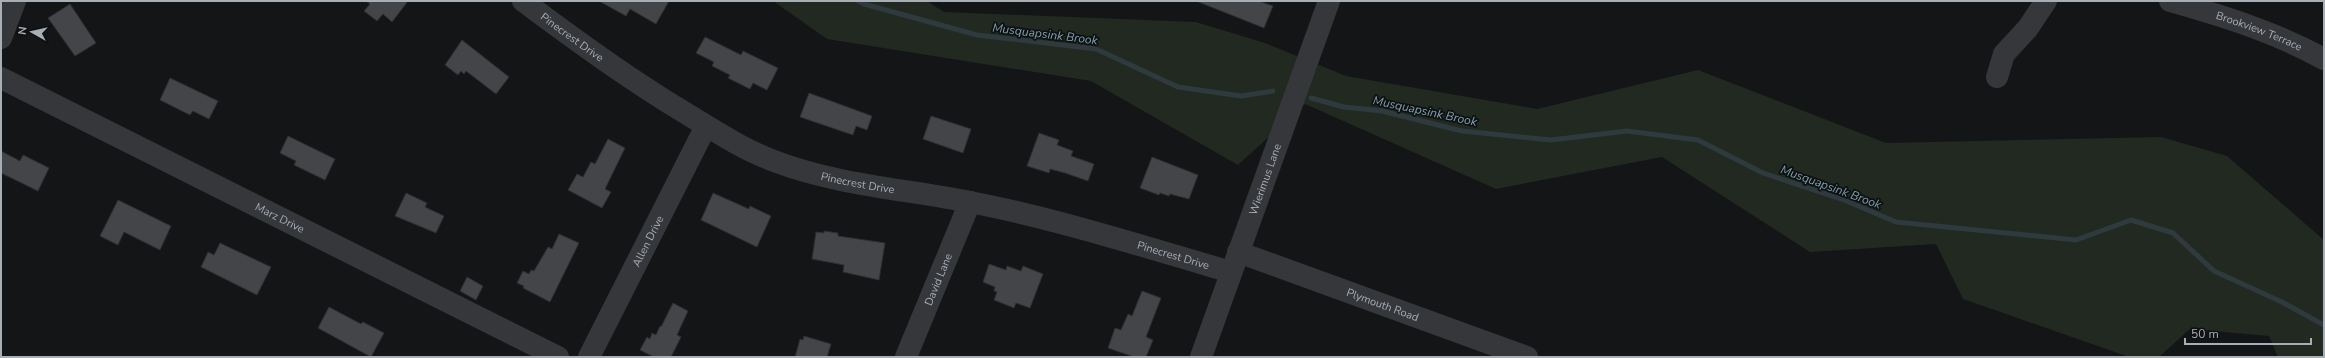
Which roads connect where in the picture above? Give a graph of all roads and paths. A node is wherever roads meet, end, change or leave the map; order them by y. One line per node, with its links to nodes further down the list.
1 (14, 1): 6 (street)
2 (523, 1): 10 (street, Pinecrest Drive)
3 (1329, 1): 12 (street, Wierimus Lane)
4 (2046, 1): 8 (street)
5 (2170, 1): 7 (street, Brookview Terrace)
6 (1, 38)
7 (2324, 59)
8 (1997, 77)
9 (1, 78): 14 (street, Marz Drive)
10 (706, 126): 11 (street, Pinecrest Drive); 15 (street, Allen Drive)
11 (970, 202): 13 (street, Pinecrest Drive); 16 (street, David Lane)
12 (1238, 252): 13 (street, Wierimus Lane); 18 (street, Plymouth Road)
13 (1231, 272): 17 (street, Wierimus Lane)
14 (558, 357)
15 (589, 357)
16 (906, 357)
17 (1201, 357)
18 (1527, 357)

